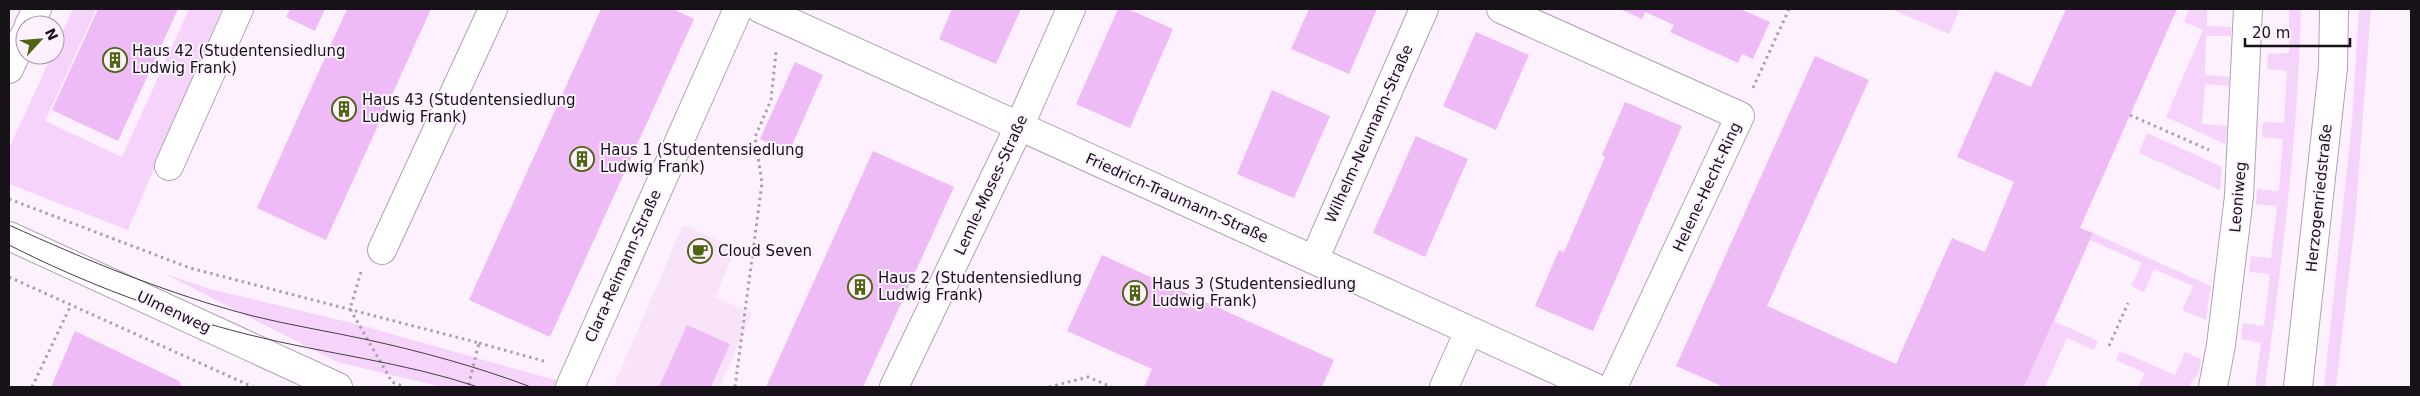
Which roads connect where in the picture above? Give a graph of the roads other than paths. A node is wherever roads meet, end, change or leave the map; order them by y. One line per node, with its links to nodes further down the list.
1 (239, 9): 13 (street)
2 (493, 9): 15 (street)
3 (738, 9): 18 (street, Clara-Reimann-Straße)
4 (1071, 9): 12 (street, Lemle-Moses-Straße)
5 (1424, 9): 16 (street, Wilhelm-Neumann-Straße)
6 (1500, 9): 24 (street, Helene-Hecht-Ring)
7 (2248, 9): 20 (street, Leoniweg)
8 (2334, 9): 25 (street, Herzogenriedstraße)
9 (771, 14): 12 (street, Friedrich-Traumann-Straße)
10 (15, 56): 11 (street)
11 (9, 69)
12 (1019, 127): 16 (street, Friedrich-Traumann-Straße); 21 (street, Lemle-Moses-Straße)
13 (169, 166)
14 (9, 236): 19 (street, Ulmenweg)
15 (382, 250)
16 (1314, 260): 17 (street, Friedrich-Traumann-Straße)
17 (1469, 331): 22 (street); 23 (street, Friedrich-Traumann-Straße)
18 (573, 379)
19 (330, 386)
20 (2212, 386)
21 (894, 387)
22 (1444, 387)
23 (1594, 387)
24 (1614, 387)
25 (2298, 387)

